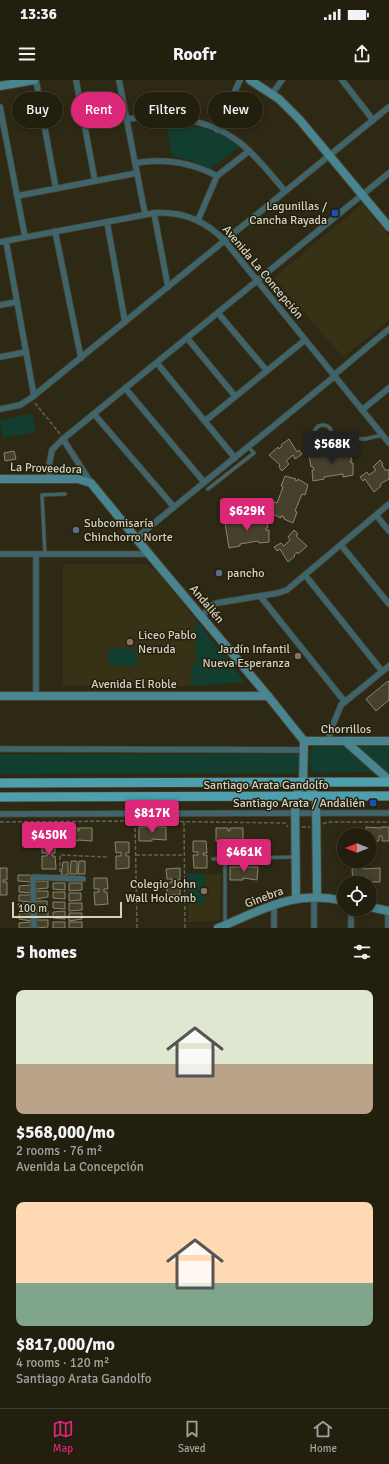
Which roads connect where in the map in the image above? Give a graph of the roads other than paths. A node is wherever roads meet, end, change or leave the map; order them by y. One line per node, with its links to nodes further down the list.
1 (35, 80): 8 (street); 23 (street)
2 (76, 80): 22 (street)
3 (119, 80): 12 (street)
4 (240, 80): 14 (street)
5 (250, 80): 9 (street)
6 (282, 80): 9 (street)
7 (342, 80): 13 (street)
8 (0, 86)
9 (272, 94): 17 (street)
10 (0, 107): 15 (street)
11 (389, 107): 13 (street)
12 (127, 119): 14 (street); 18 (street)
13 (373, 120): 17 (street)
14 (217, 130): 16 (street)
15 (3, 134): 26 (street)
16 (249, 151): 21 (street); 24 (street)
17 (330, 155): 24 (street); 25 (street)
18 (135, 163): 19 (street); 21 (street)
19 (137, 173): 22 (street); 28 (street)
20 (389, 174): 25 (street)
21 (217, 176): 29 (street)
22 (95, 181): 23 (street)
23 (56, 189): 26 (street)
24 (285, 191): 35 (street)
25 (362, 195): 31 (street); 36 (street)
26 (17, 196): 33 (street)
27 (154, 213): 28 (street, Avenida La Concepción); 29 (street, Avenida La Concepción); 37 (street)
28 (145, 214): 30 (street, Avenida La Concepción)
29 (198, 220): 35 (street, Avenida La Concepción)
30 (107, 222): 32 (street, Avenida La Concepción); 41 (street)
31 (389, 227)
32 (55, 232): 33 (street, Avenida La Concepción); 47 (street)
33 (25, 237): 34 (street, Avenida La Concepción)
34 (3, 241): 38 (street)
35 (225, 241): 36 (street, Avenida La Concepción); 37 (street)
36 (257, 281): 40 (street); 44 (street, Avenida La Concepción)
37 (168, 287): 41 (street)
38 (17, 302): 39 (street); 45 (street)
39 (0, 305)
40 (218, 313): 43 (street); 49 (street)
41 (125, 322): 47 (street)
42 (389, 329): 50 (street)
43 (187, 338): 48 (street); 53 (street)
44 (305, 340): 49 (street); 50 (street, Avenida La Concepción)
45 (26, 352): 46 (street); 54 (street)
46 (0, 357)
47 (81, 358): 54 (street)
48 (157, 363): 51 (street); 58 (street)
49 (267, 371): 53 (street)
50 (334, 376): 56 (street, Avenida La Concepción); 63 (street)
51 (126, 388): 57 (street); 67 (street)
52 (389, 388): 56 (street)
53 (235, 396): 58 (street)
54 (33, 397): 55 (street)
55 (0, 409)
56 (362, 410): 59 (street, Avenida La Concepción)
57 (94, 414): 61 (street); 72 (street)
58 (204, 421): 64 (street)
59 (382, 435): 60 (lane); 62 (street, Avenida La Concepción)
60 (331, 438): 60 (lane)
61 (63, 439): 66 (street); 68 (street)
62 (389, 443)
63 (248, 447): 64 (street); 69 (lane)
64 (234, 458): 67 (street)
65 (0, 479): 66 (street, La Proveedora)
66 (50, 479): 68 (street, La Proveedora)
67 (204, 482): 72 (street)
68 (91, 483): 75 (street, Andalién)
69 (208, 489)
70 (66, 494): 79 (lane)
71 (389, 504): 73 (street)
72 (174, 507): 75 (street)
73 (376, 515): 74 (street); 76 (street)
74 (389, 531)
75 (136, 538): 80 (street, Andalién)
76 (341, 545): 81 (street); 83 (street)
77 (0, 554): 78 (street)
78 (36, 554): 79 (street); 88 (street)
79 (45, 554): 80 (street)
80 (148, 554): 84 (street, Andalién)
81 (305, 575): 82 (street); 86 (street)
82 (260, 596): 84 (street); 90 (street)
83 (389, 604)
84 (202, 617): 89 (street, Andalién)
85 (389, 666): 86 (street)
86 (382, 671): 90 (street)
87 (0, 696): 88 (street, Avenida El Roble)
88 (36, 696): 89 (street, Avenida El Roble)
89 (268, 696): 94 (street, Andalién)
90 (345, 702): 91 (street)
91 (328, 741): 93 (street, Chorrillos); 94 (street, Chorrillos)
92 (389, 741): 93 (street, Chorrillos)
93 (345, 742): 96 (street)
94 (304, 746): 95 (street); 97 (street)
95 (0, 749)
96 (389, 781): 97 (main road, Santiago Arata Gandolfo)
97 (304, 782): 98 (main road, Santiago Arata Gandolfo); 99 (street); 100 (street)
98 (0, 783)
99 (295, 796): 100 (main road, Santiago Arata Gandolfo); 102 (main road, Santiago Arata Gandolfo); 106 (street)
100 (316, 796): 101 (main road, Santiago Arata Gandolfo); 103 (street)
101 (389, 796)
102 (0, 798)
103 (317, 813): 104 (street); 106 (street); 111 (street)
104 (389, 813)
105 (0, 814): 106 (street)
106 (295, 814): 107 (street)
107 (296, 857): 108 (lane); 112 (street)
108 (224, 858): 109 (lane); 119 (lane)
109 (213, 859)
110 (83, 879): 120 (street)
111 (316, 897): 112 (street, Ginebra); 113 (street, Ginebra); 122 (street)
112 (296, 898): 114 (street, Ginebra)
113 (337, 900)
114 (274, 904): 118 (street, Ginebra); 121 (street)
115 (377, 908): 116 (street)
116 (389, 911): 124 (street)
117 (351, 916): 123 (street)
118 (236, 924): 119 (street, Ginebra)
119 (222, 927)
120 (34, 928)
121 (274, 928)
122 (314, 928)
123 (351, 928)
124 (388, 928)

